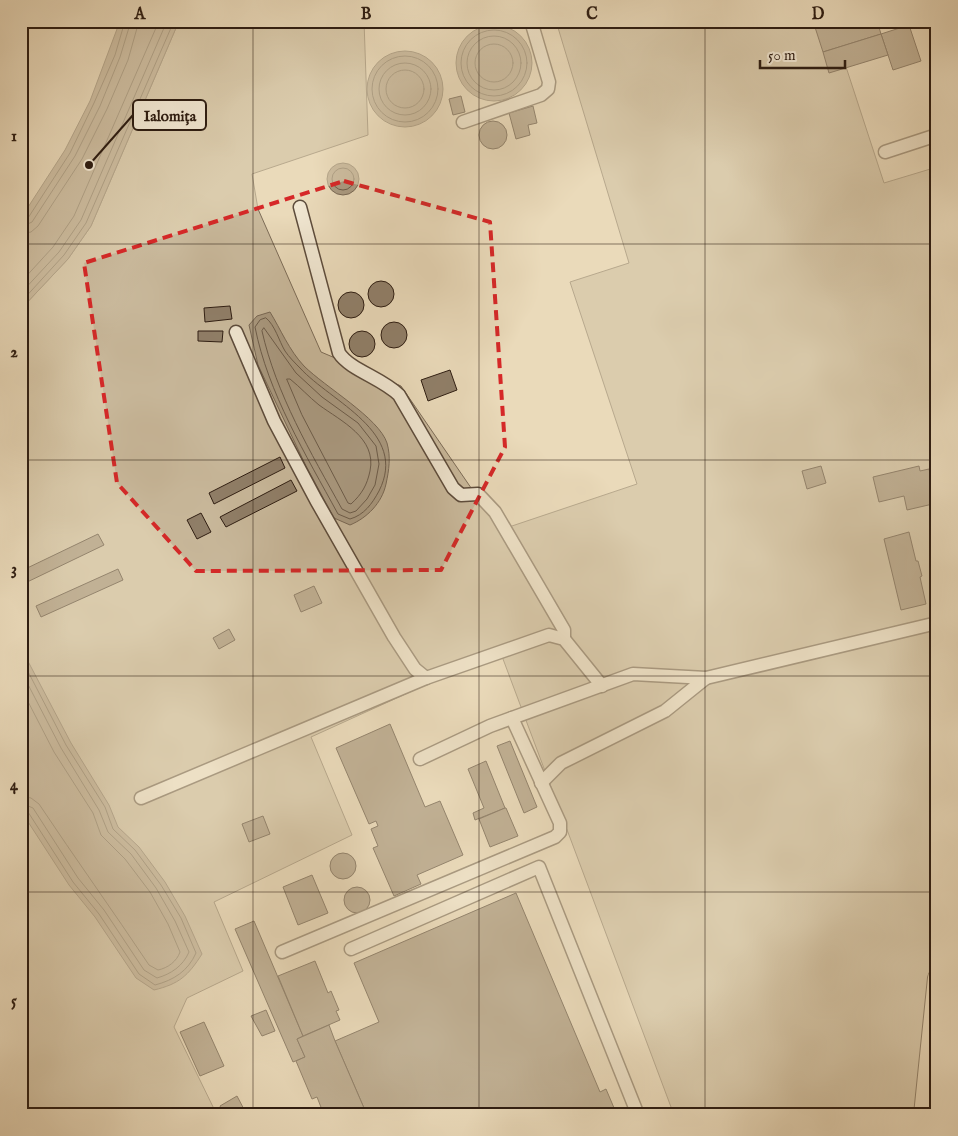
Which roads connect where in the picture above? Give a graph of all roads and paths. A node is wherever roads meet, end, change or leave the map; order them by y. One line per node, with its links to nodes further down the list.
1 (531, 21): 2 (lane)
2 (463, 122)
3 (937, 135): 4 (lane)
4 (885, 152)
5 (300, 207): 8 (lane)
6 (236, 332): 9 (lane)
7 (937, 622): 10 (lane)
8 (564, 639): 9 (lane); 11 (lane)
9 (426, 678): 15 (lane)
10 (706, 678): 11 (lane); 14 (lane)
11 (602, 686): 12 (lane)
12 (512, 718): 13 (lane); 14 (lane)
13 (420, 759)
14 (541, 782): 17 (lane)
15 (141, 798)
16 (351, 949): 19 (lane)
17 (282, 952)
18 (937, 978): 20 (highway)
19 (638, 1115)
20 (923, 1115)

